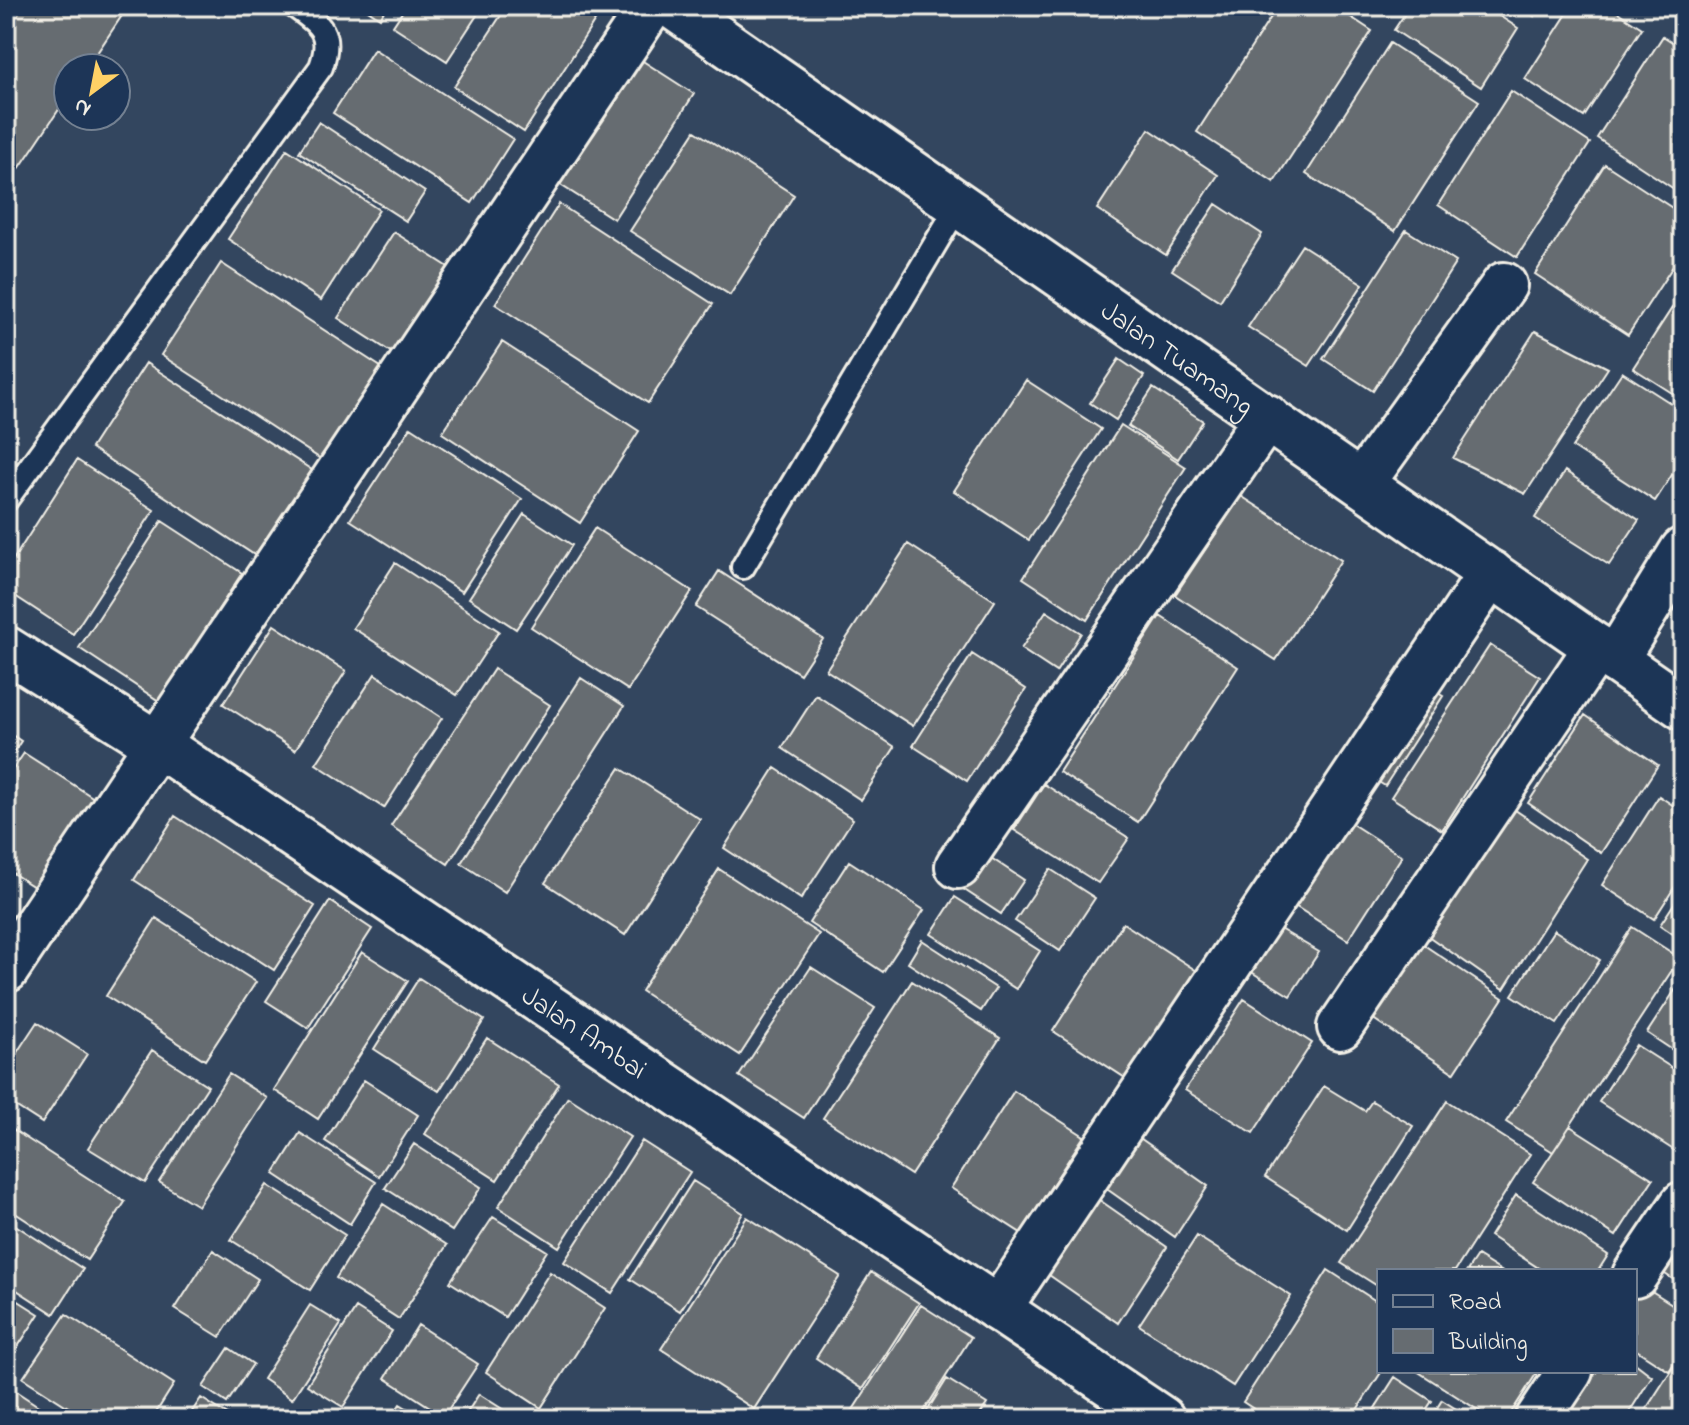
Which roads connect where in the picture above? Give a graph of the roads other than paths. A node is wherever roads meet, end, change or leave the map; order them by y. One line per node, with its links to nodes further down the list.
1 (294, 6): 8 (lane)
2 (651, 6): 15 (street)
3 (672, 6): 4 (street, Jalan Tuamang)
4 (959, 204): 6 (street, Jalan Tuamang); 10 (lane)
5 (1504, 285): 7 (street)
6 (1267, 417): 7 (street, Jalan Tuamang); 16 (street)
7 (1362, 483): 11 (street, Jalan Tuamang)
8 (6, 500)
9 (1683, 550): 13 (street)
10 (743, 567)
11 (1491, 573): 13 (street, Jalan Tuamang); 21 (street)
12 (6, 649): 15 (street, Jalan Ambai)
13 (1606, 653): 14 (street, Jalan Tuamang); 18 (street)
14 (1683, 707)
15 (159, 745): 17 (street); 21 (street, Jalan Ambai)
16 (958, 866)
17 (6, 970)
18 (1340, 1027)
19 (1683, 1204): 20 (street)
20 (1637, 1272)
21 (998, 1309): 23 (street, Jalan Ambai)
22 (1569, 1373): 24 (street)
23 (1162, 1419)
24 (1538, 1419)

